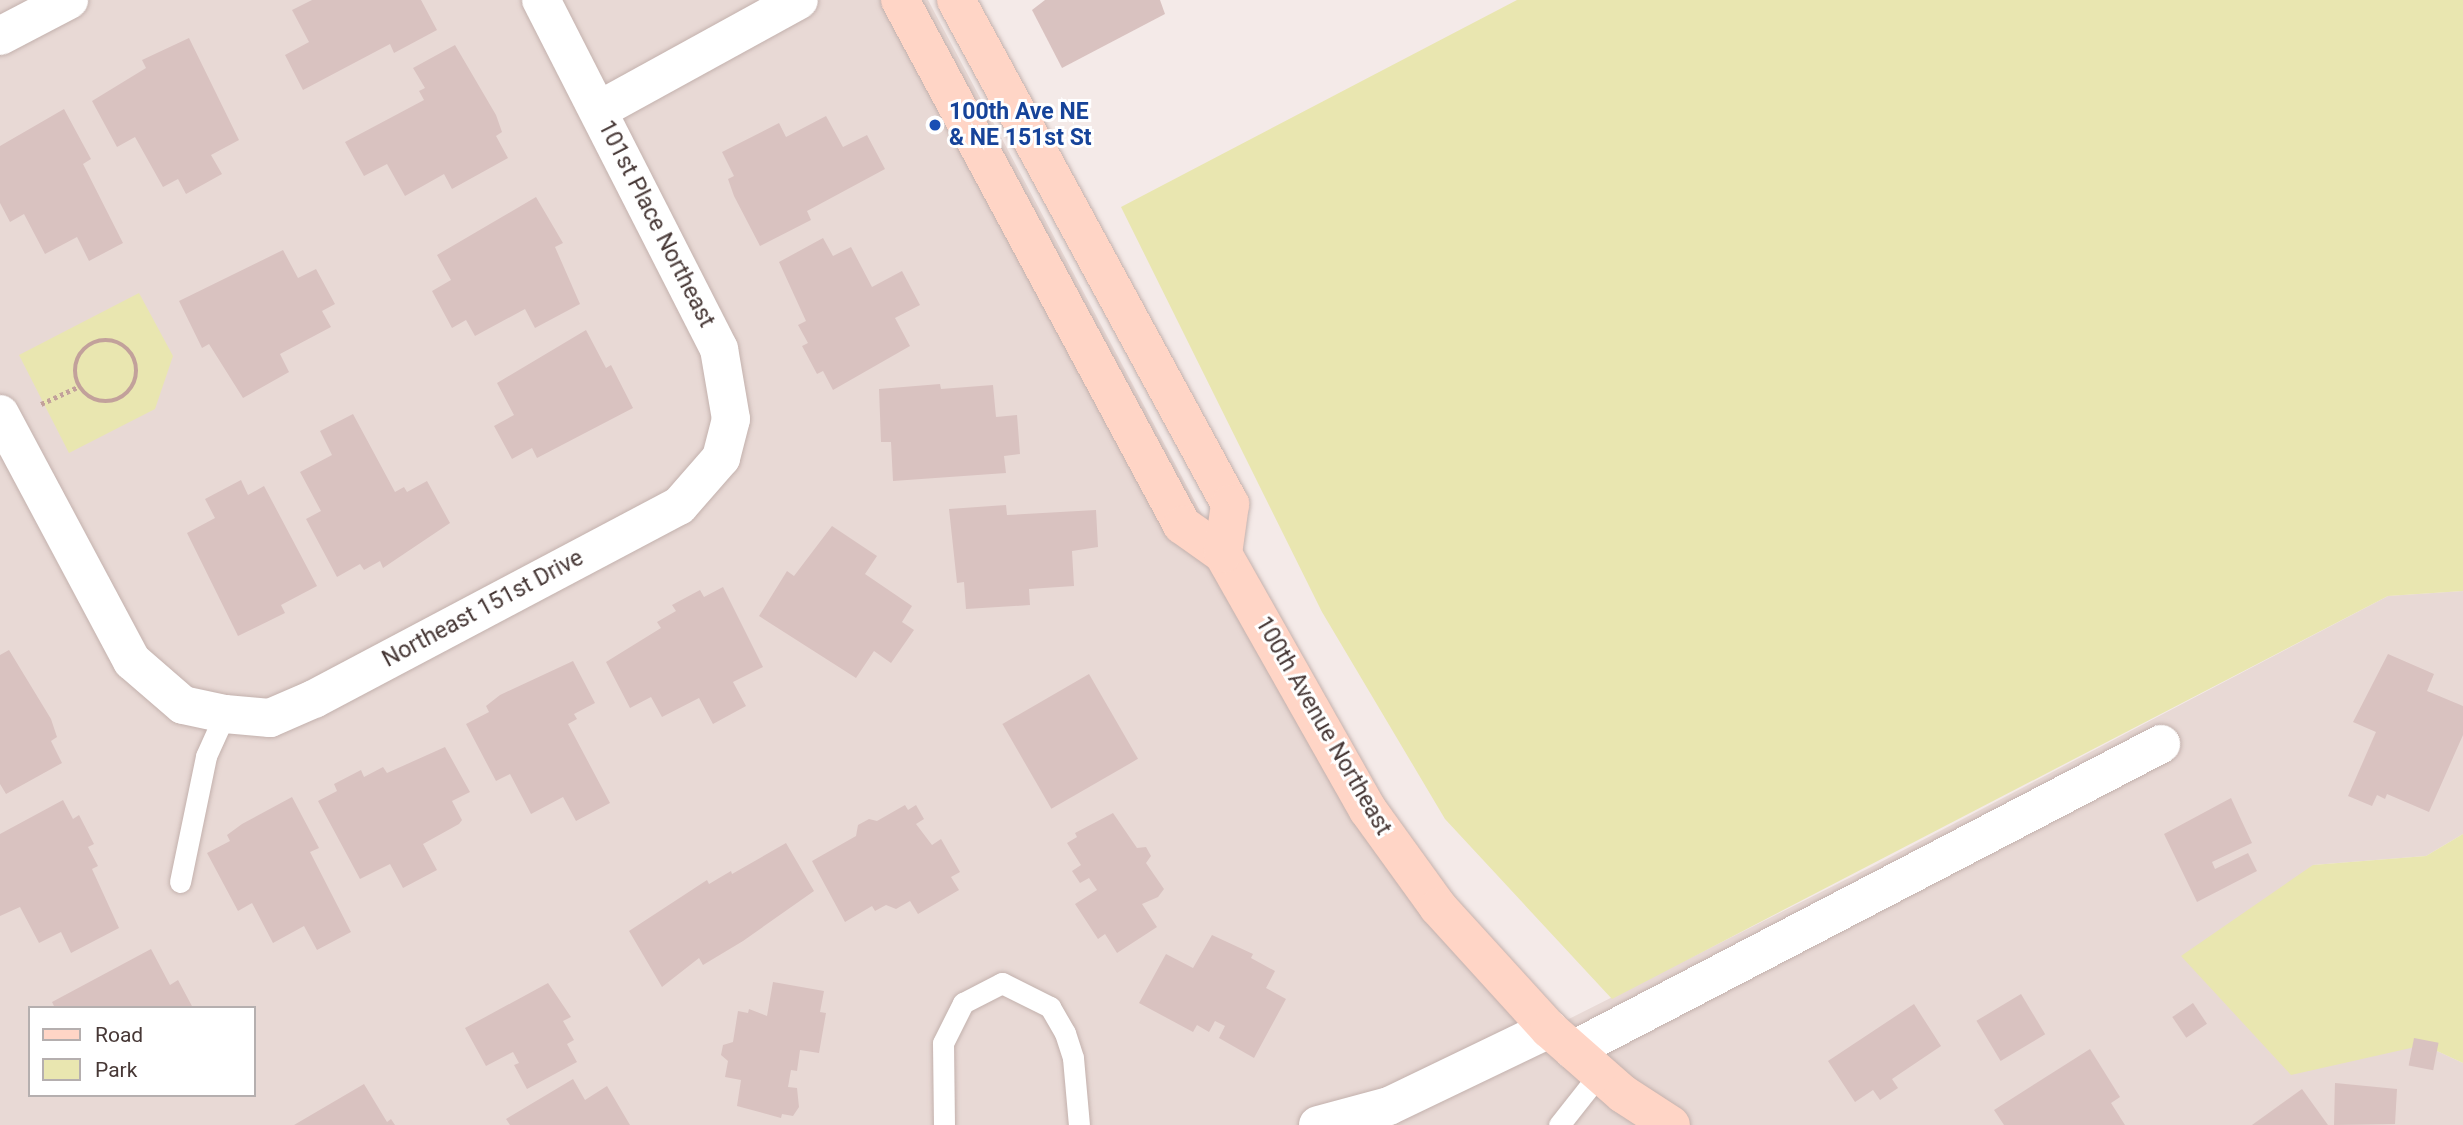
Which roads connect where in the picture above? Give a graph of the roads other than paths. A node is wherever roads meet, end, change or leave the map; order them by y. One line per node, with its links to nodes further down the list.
1 (69, 0): 6 (street)
2 (541, 0): 7 (street, 101st Place Northeast)
3 (799, 0): 7 (street)
4 (900, 0): 10 (main road, 100th Avenue Northeast)
5 (956, 0): 10 (main road)
6 (0, 36)
7 (599, 110): 9 (street, 101st Place Northeast)
8 (0, 414): 11 (street, Northeast 151st Drive)
9 (721, 458): 11 (street, Northeast 151st Drive)
10 (1223, 554): 14 (main road, 100th Avenue Northeast)
11 (225, 714): 13 (lane)
12 (2161, 744): 14 (street)
13 (180, 882)
14 (1574, 1050): 17 (street); 18 (lane); 19 (main road, 100th Avenue Northeast)
15 (944, 1125): 16 (lane)
16 (1079, 1125)
17 (1318, 1125)
18 (1559, 1125)
19 (1671, 1125)

